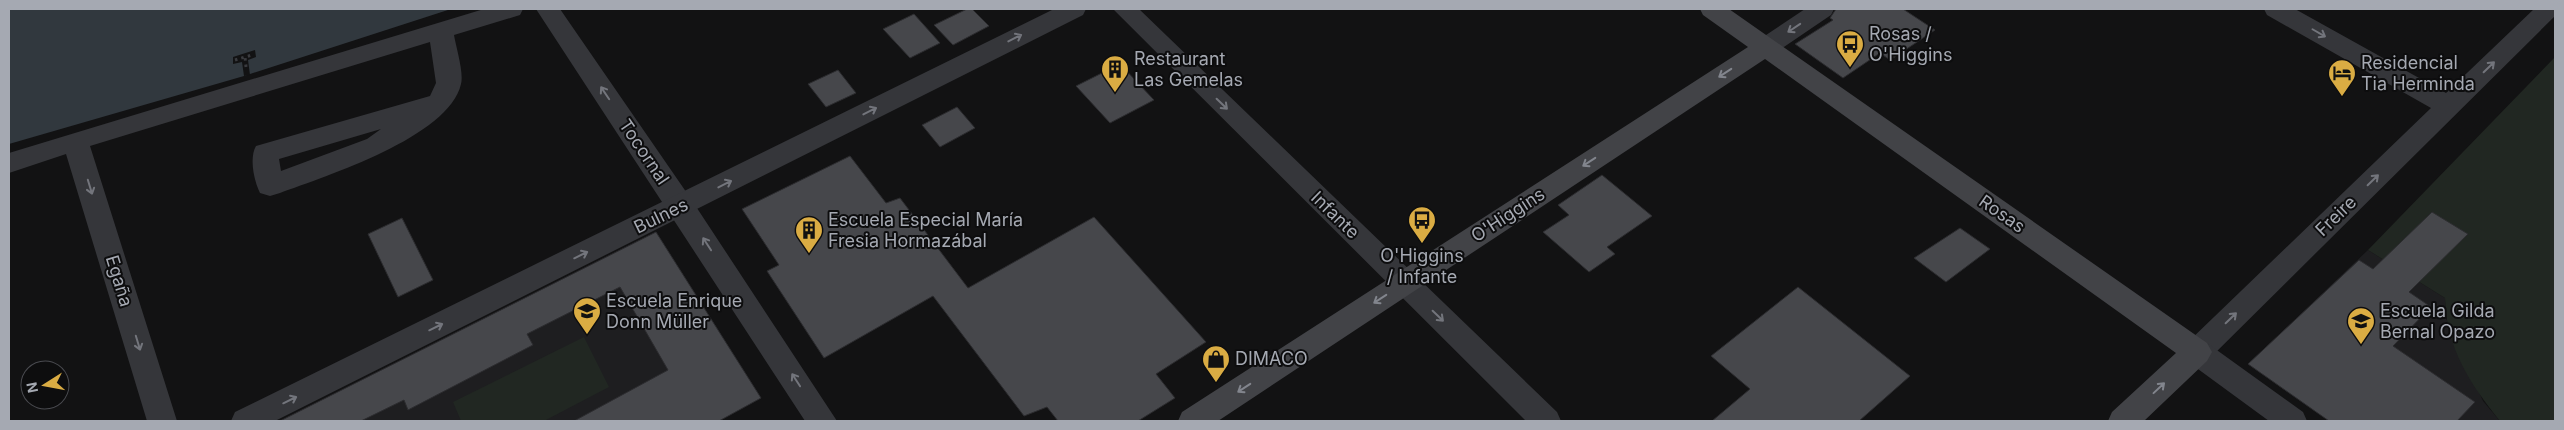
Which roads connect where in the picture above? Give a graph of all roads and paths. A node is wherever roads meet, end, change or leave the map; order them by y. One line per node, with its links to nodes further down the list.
1 (511, 9): 9 (street)
2 (548, 9): 17 (street, Tocornal, one-way to 2)
3 (1074, 9): 17 (street, Bulnes, one-way to 3)
4 (1125, 9): 18 (street, Infante, one-way to 18)
5 (1712, 9): 10 (main road, Rosas)
6 (1822, 9): 10 (street, O'Higgins, one-way to 10)
7 (2276, 9): 14 (street, one-way to 14)
8 (2548, 9): 14 (street, Freire, one-way to 8)
9 (441, 32): 13 (street); 15 (street)
10 (1766, 47): 18 (main road, O'Higgins, one-way to 18); 19 (main road, Rosas)
11 (245, 57): 12 (path)
12 (236, 60)
13 (440, 103): 13 (street)
14 (2448, 106): 19 (street, Freire, one-way to 14)
15 (75, 141): 16 (street); 20 (street, Egaña, one-way to 20)
16 (9, 163)
17 (681, 206): 21 (street, Bulnes, one-way to 17); 22 (street, Tocornal, one-way to 17)
18 (1405, 283): 23 (main road, O'Higgins, one-way to 23); 24 (street, Infante, one-way to 24)
19 (2196, 352): 25 (main road, Freire, one-way to 19); 26 (street, Rosas)
20 (162, 421)
21 (246, 421)
22 (822, 421)
23 (1193, 421)
24 (1546, 421)
25 (2123, 421)
26 (2292, 421)

